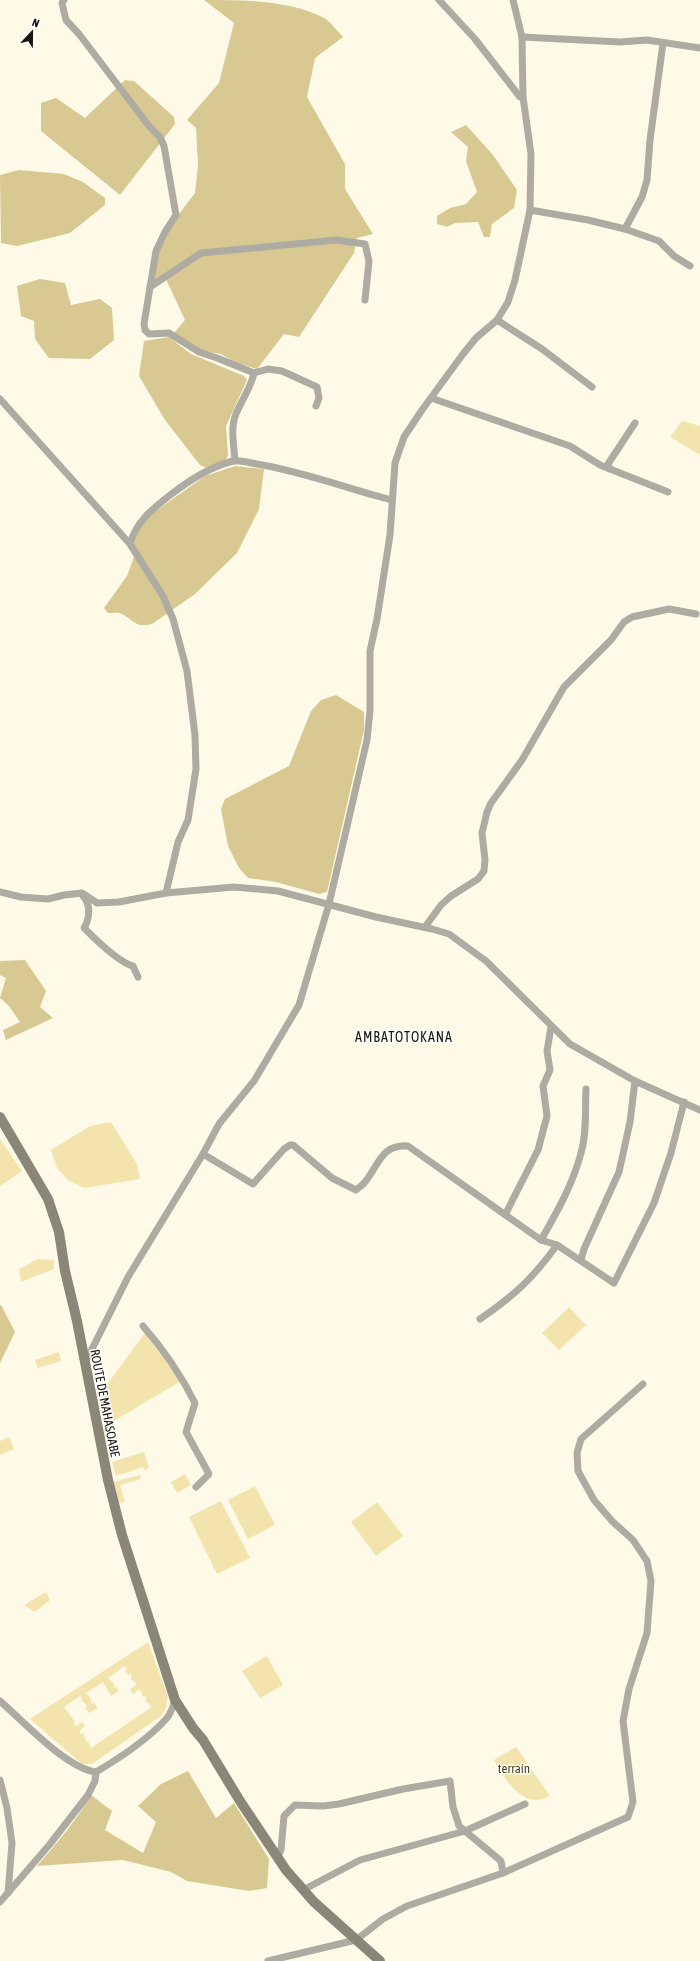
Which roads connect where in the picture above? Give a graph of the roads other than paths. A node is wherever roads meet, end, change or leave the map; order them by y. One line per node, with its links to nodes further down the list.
1 (64, 0): 11 (street)
2 (439, 0): 7 (street)
3 (513, 0): 4 (street)
4 (522, 37): 5 (street); 7 (street)
5 (663, 43): 6 (street); 9 (street)
6 (700, 48)
7 (523, 97): 8 (street)
8 (530, 210): 9 (street); 13 (street)
9 (625, 229): 10 (street)
10 (690, 266)
11 (150, 288): 12 (street); 14 (street)
12 (364, 300)
13 (497, 320): 15 (street); 16 (street)
14 (254, 373): 18 (street); 20 (street)
15 (592, 387)
16 (432, 398): 21 (street); 23 (street)
17 (0, 399): 24 (street)
18 (316, 406)
19 (635, 423): 21 (street)
20 (235, 461): 23 (street); 24 (street)
21 (610, 469): 22 (street)
22 (668, 492)
23 (392, 500): 29 (street)
24 (130, 544): 28 (street)
25 (696, 614): 30 (street)
26 (0, 892): 27 (street)
27 (82, 893): 28 (street); 31 (street)
28 (166, 893): 29 (street)
29 (328, 904): 30 (street); 38 (street)
30 (425, 927): 32 (street)
31 (138, 977)
32 (551, 1026): 33 (street); 39 (street)
33 (635, 1081): 35 (street); 42 (street)
34 (586, 1089): 40 (street)
35 (684, 1102): 36 (street); 42 (street)
36 (700, 1110)
37 (0, 1117): 45 (street, ROUTE DE MAHASOABE)
38 (203, 1154): 39 (street); 45 (street)
39 (505, 1214): 40 (street)
40 (541, 1240): 41 (street)
41 (557, 1245): 42 (street); 43 (street)
42 (581, 1260)
43 (480, 1319)
44 (143, 1326): 47 (street)
45 (84, 1364): 48 (street, ROUTE DE MAHASOABE)
46 (643, 1384): 55 (street)
47 (196, 1488)
48 (175, 1700): 50 (street); 54 (street, ROUTE DE MAHASOABE)
49 (0, 1701): 50 (street)
50 (96, 1772): 57 (street)
51 (0, 1780): 57 (street)
52 (525, 1804): 53 (street)
53 (465, 1831): 54 (street); 55 (street); 56 (street)
54 (277, 1858): 56 (street, ROUTE DE MAHASOABE)
55 (503, 1874): 59 (street)
56 (303, 1890): 59 (street, ROUTE DE MAHASOABE)
57 (8, 1893): 58 (street)
58 (0, 1902)
59 (356, 1940): 60 (street); 61 (street, ROUTE DE MAHASOABE)
60 (268, 1961)
61 (380, 1961)

